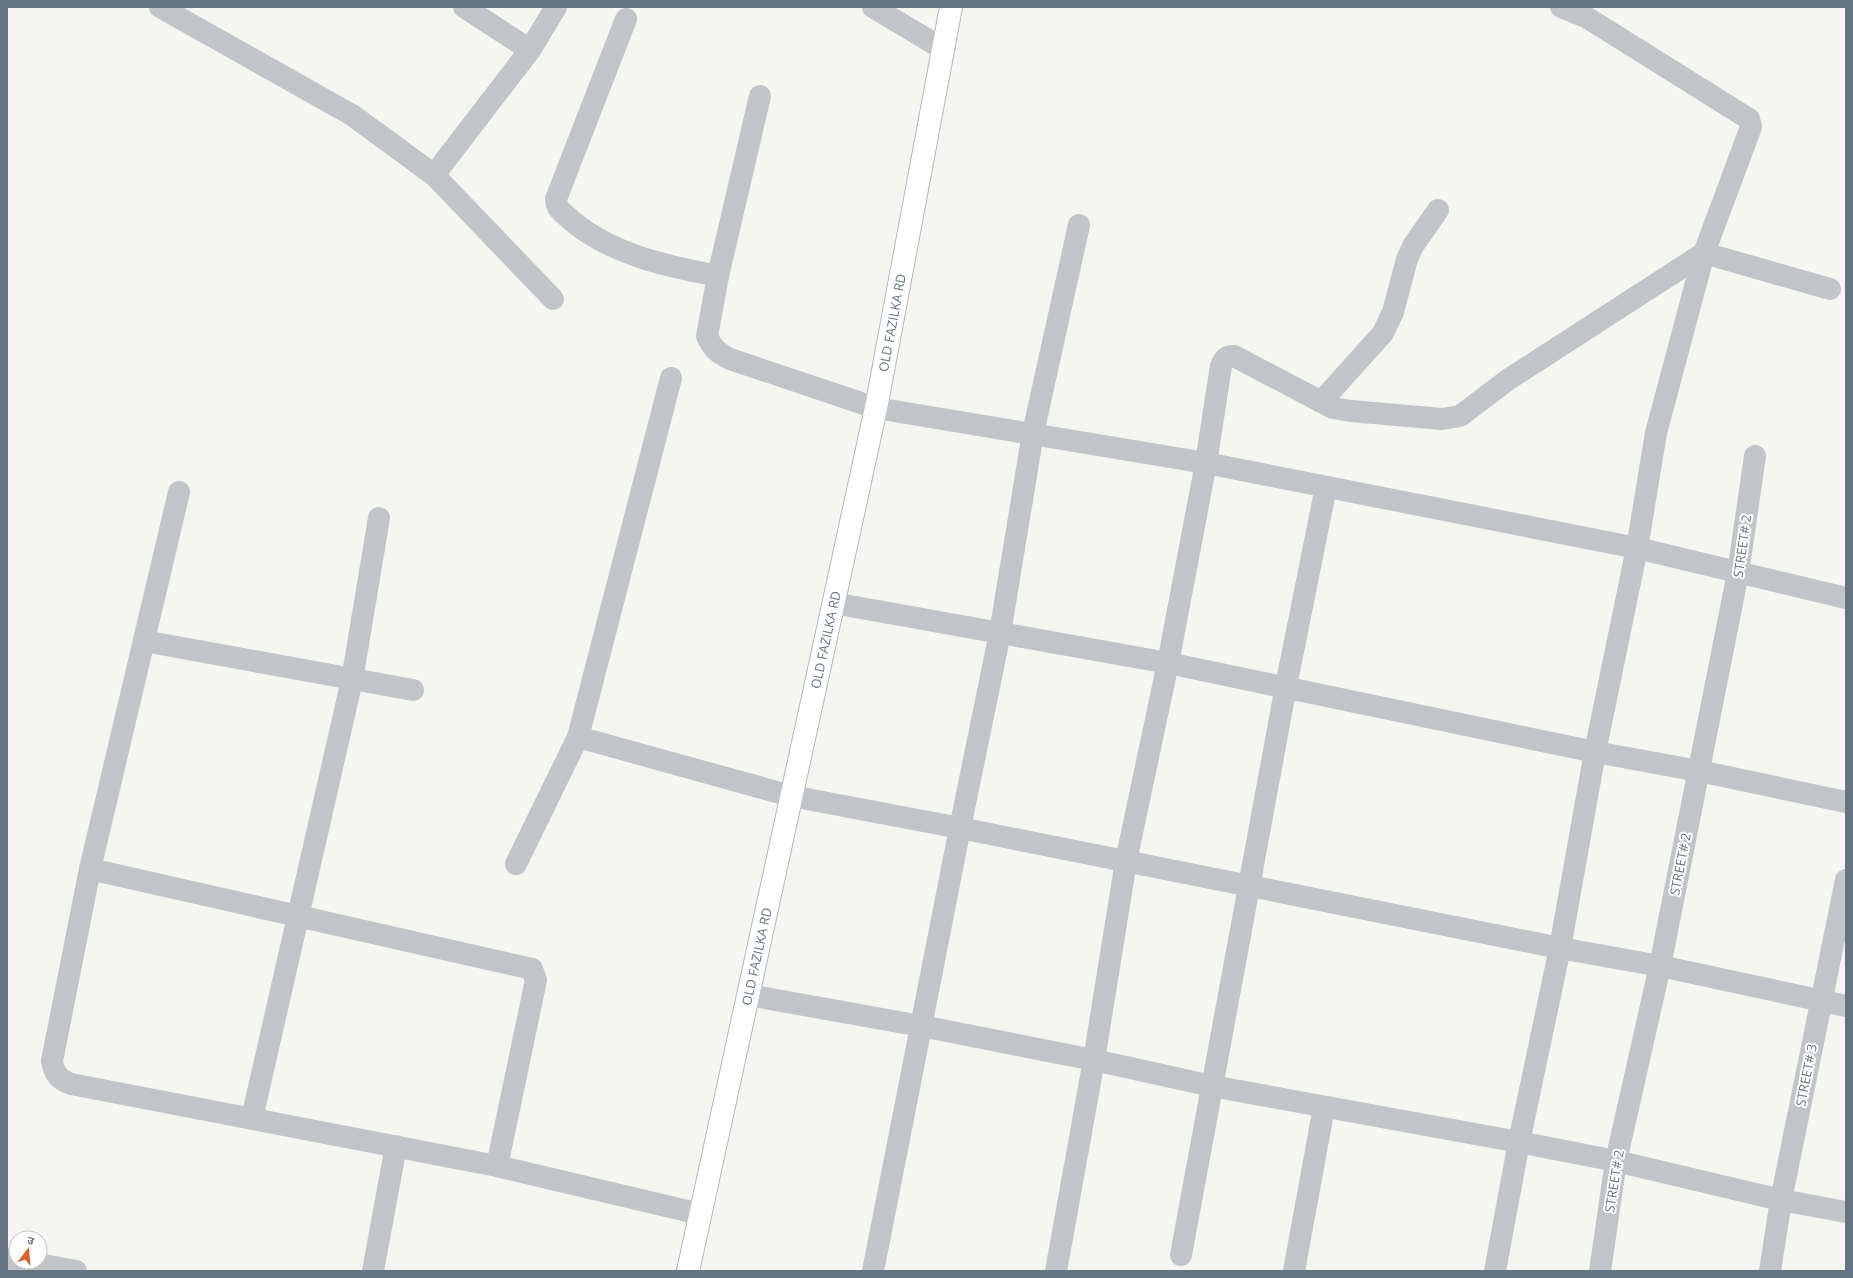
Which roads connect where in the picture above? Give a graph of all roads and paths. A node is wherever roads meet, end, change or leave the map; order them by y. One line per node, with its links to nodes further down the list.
1 (160, 7): 12 (street)
2 (464, 7): 10 (street)
3 (556, 7): 10 (street)
4 (873, 7): 9 (street)
5 (951, 7): 9 (main road, OLD FAZILKA RD)
6 (1561, 7): 7 (street)
7 (1588, 12): 15 (street)
8 (626, 19): 16 (street)
9 (943, 49): 21 (main road, OLD FAZILKA RD)
10 (530, 50): 12 (street)
11 (760, 96): 16 (street)
12 (434, 175): 18 (street)
13 (1438, 210): 20 (street)
14 (1079, 225): 22 (street)
15 (1704, 253): 17 (street); 20 (street); 28 (street)
16 (718, 276): 21 (street)
17 (1830, 289)
18 (553, 299)
19 (671, 378): 38 (street)
20 (1320, 402): 24 (street)
21 (876, 408): 22 (street); 31 (main road, OLD FAZILKA RD)
22 (1033, 433): 24 (street); 32 (street)
23 (1755, 456): 29 (street, STREET# 2)
24 (1206, 463): 25 (street); 34 (street)
25 (1326, 487): 28 (street); 36 (street)
26 (179, 492): 33 (street)
27 (379, 518): 35 (street)
28 (1637, 548): 29 (street); 39 (street)
29 (1738, 573): 30 (street); 40 (street, STREET# 2)
30 (1846, 598)
31 (833, 603): 32 (street); 41 (main road, OLD FAZILKA RD)
32 (1000, 633): 34 (street); 43 (street)
33 (144, 641): 35 (street); 46 (street)
34 (1168, 663): 36 (street); 44 (street)
35 (352, 680): 37 (street); 49 (street)
36 (1286, 686): 39 (street); 48 (street)
37 (413, 690)
38 (578, 737): 41 (street); 45 (street)
39 (1595, 752): 40 (street); 50 (street)
40 (1699, 771): 42 (street); 51 (street, STREET# 2)
41 (791, 796): 43 (street); 52 (main road, OLD FAZILKA RD)
42 (1846, 802)
43 (960, 828): 44 (street); 55 (street)
44 (1126, 861): 48 (street); 56 (street)
45 (516, 864)
46 (90, 869): 49 (street); 59 (street)
47 (1846, 880): 53 (street, STREET# 3)
48 (1249, 886): 50 (street); 57 (street)
49 (299, 917): 59 (street); 63 (street)
50 (1560, 948): 51 (street); 60 (street)
51 (1660, 966): 53 (street); 62 (street, STREET# 2)
52 (748, 995): 55 (street); 66 (main road, OLD FAZILKA RD)
53 (1821, 1002): 54 (street); 64 (street, STREET# 3)
54 (1846, 1006)
55 (921, 1026): 56 (street); 72 (street)
56 (1094, 1060): 57 (street); 73 (street)
57 (1212, 1086): 58 (street); 67 (street)
58 (1324, 1107): 60 (street); 74 (street)
59 (252, 1118): 61 (street)
60 (1519, 1142): 62 (street); 75 (street)
61 (396, 1146): 63 (street); 70 (street)
62 (1616, 1161): 64 (street); 76 (street, STREET# 2)
63 (497, 1166): 66 (street)
64 (1781, 1200): 65 (street); 77 (street, STREET# 3)
65 (1846, 1212)
66 (700, 1214): 71 (main road, OLD FAZILKA RD)
67 (1181, 1255)
68 (48, 1266): 69 (street)
69 (76, 1271)
70 (373, 1271)
71 (688, 1271)
72 (873, 1271)
73 (1056, 1271)
74 (1294, 1271)
75 (1495, 1271)
76 (1600, 1271)
77 (1770, 1271)

